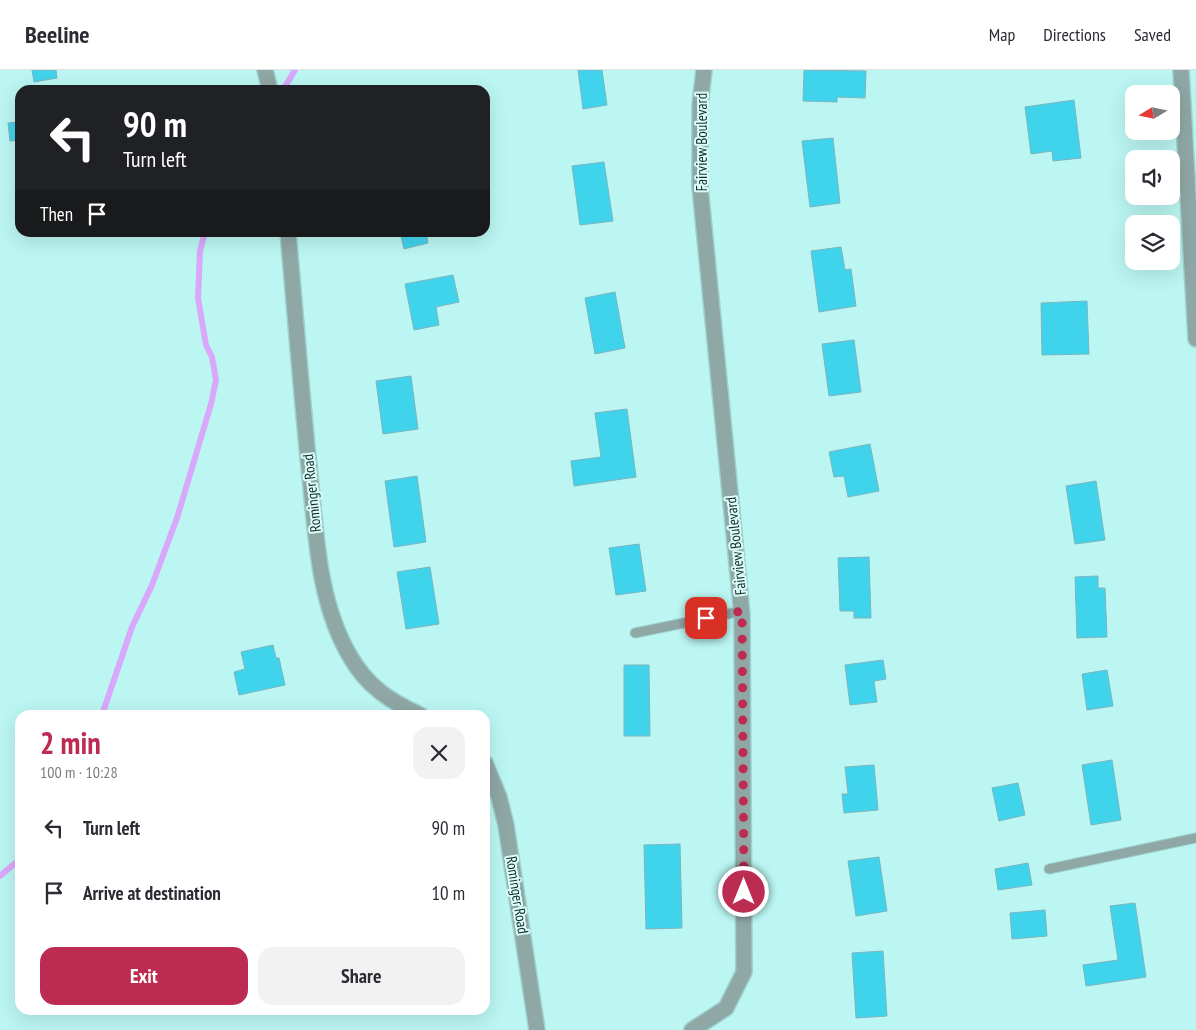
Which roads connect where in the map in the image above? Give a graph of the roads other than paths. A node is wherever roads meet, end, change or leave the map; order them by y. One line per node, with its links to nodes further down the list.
1 (264, 70): 4 (street)
2 (704, 70): 7 (street, Fairview Boulevard)
3 (1181, 70): 6 (street)
4 (268, 85)
5 (288, 237): 9 (street, Rominger Road)
6 (1196, 334)
7 (742, 611): 8 (lane); 14 (street, Fairview Boulevard)
8 (635, 633)
9 (411, 710)
10 (490, 774): 13 (street, Rominger Road)
11 (1196, 838): 12 (lane)
12 (1049, 869)
13 (537, 1030)
14 (692, 1030)

